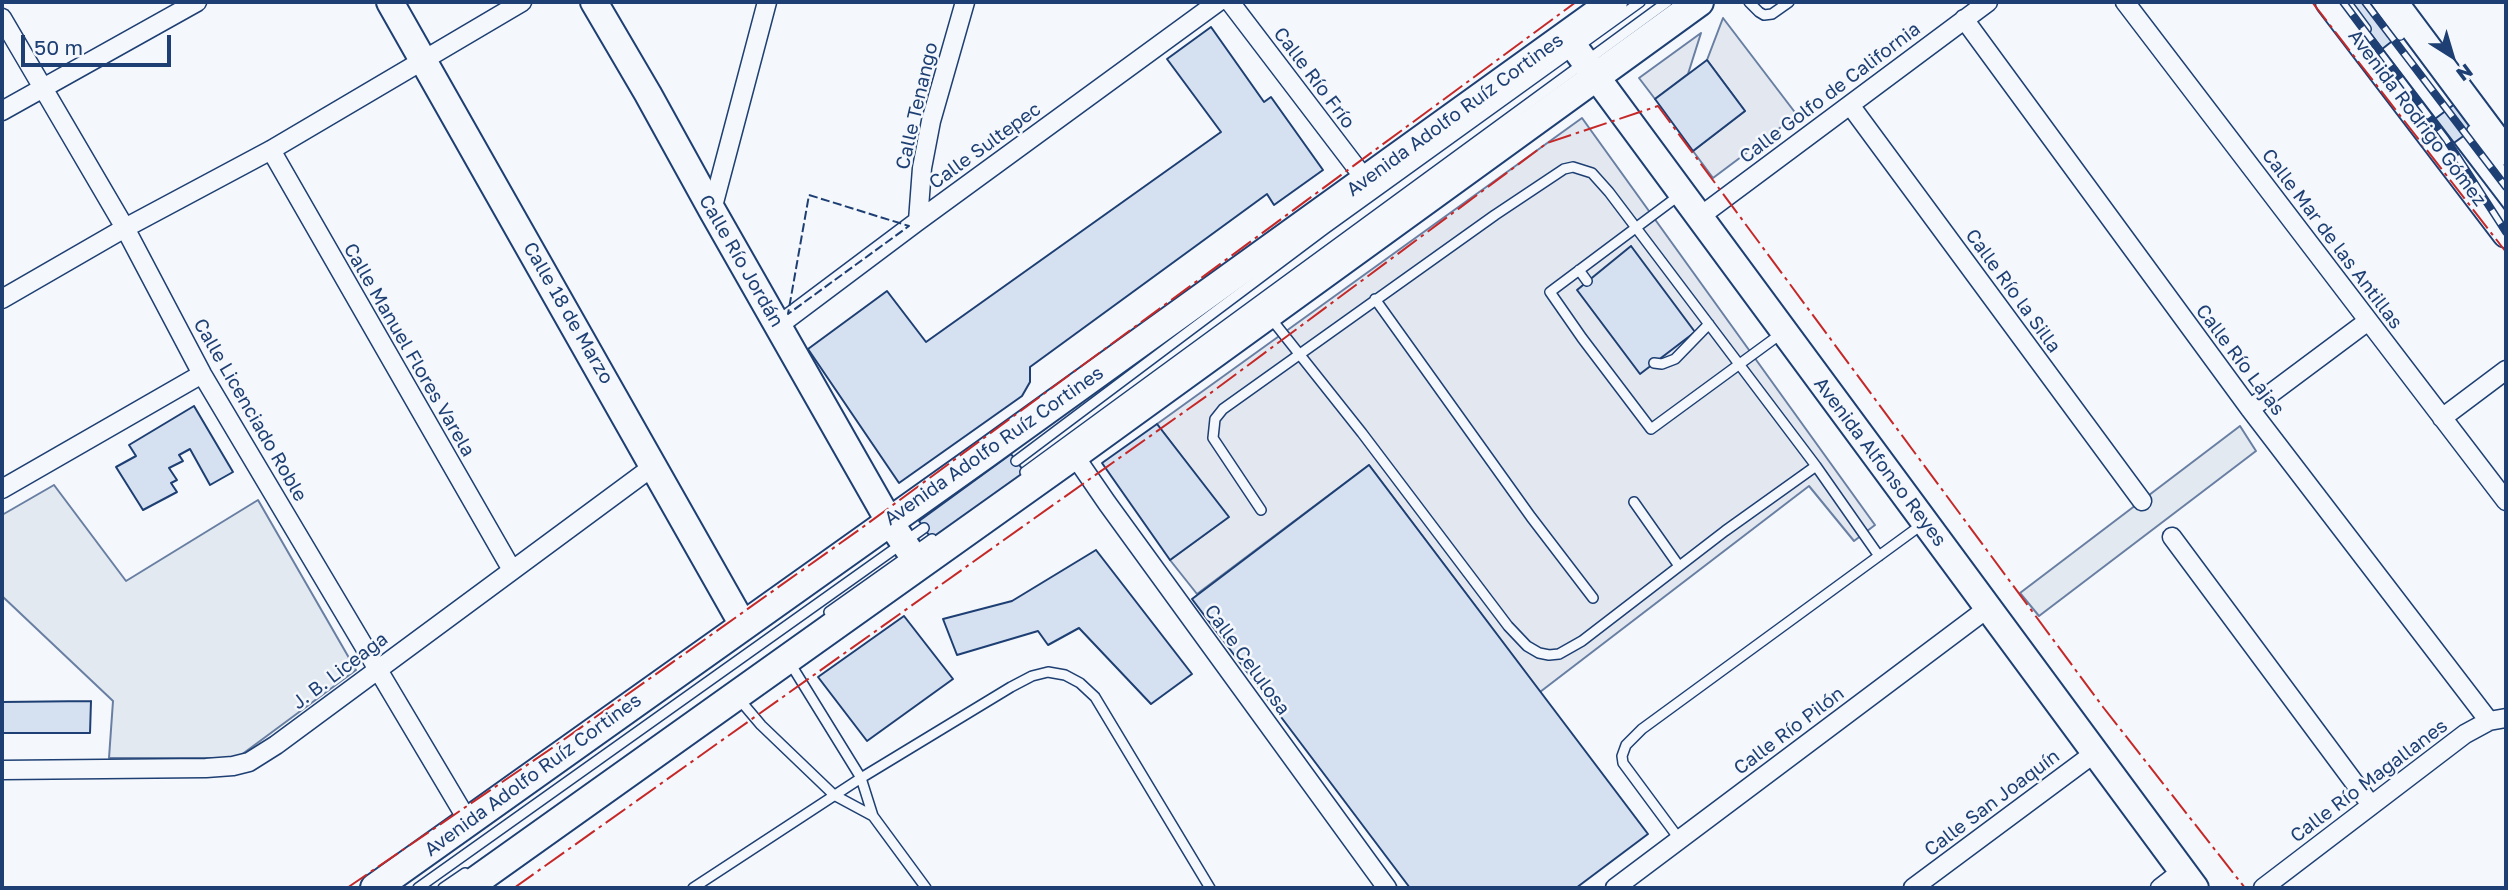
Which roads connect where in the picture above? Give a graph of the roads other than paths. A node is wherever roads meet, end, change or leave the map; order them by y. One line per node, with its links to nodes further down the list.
1 (197, 2): 27 (street)
2 (390, 2): 26 (street, Calle 18 de Marzo)
3 (522, 2): 26 (street)
4 (594, 2): 36 (street, Calle Río Jordán)
5 (767, 2): 36 (street)
6 (965, 2): 38 (street, Calle Tenango)
7 (1218, 2): 38 (street, Calle Sultepec)
8 (1230, 2): 34 (street, Calle Río Frío)
9 (1613, 2): 25 (main road, Avenida Adolfo Ruíz Cortines)
10 (1640, 2): 25 (lane)
11 (1667, 2): 25 (lane)
12 (1699, 2): 25 (main road, Avenida Adolfo Ruíz Cortines)
13 (1749, 2): 14 (lane)
14 (1789, 2)
15 (1988, 2): 22 (street, Calle Golfo de California)
16 (2125, 2): 47 (street, Calle Mar de las Antillas)
17 (2329, 2): 41 (street, Avenida Rodrigo Gómez)
18 (2346, 2): 24 (lane)
19 (2376, 2): 23 (lane)
20 (2394, 2): 32 (street)
21 (2, 18): 27 (street, Calle Licenciado Roble)
22 (1964, 19): 28 (street, Calle Golfo de California); 56 (street, Calle Río Lajas)
23 (2400, 35)
24 (2374, 40)
25 (1581, 56): 34 (main road, Avenida Adolfo Ruíz Cortines); 35 (street, Avenida Alfonso Reyes); 46 (main road, Avenida Adolfo Ruíz Cortines); 59 (lane); 62 (lane)
26 (422, 59): 31 (street); 60 (street, Calle 18 de Marzo)
27 (43, 88): 29 (street); 39 (street, Calle Licenciado Roble)
28 (1850, 105): 37 (street, Calle Golfo de California); 64 (street, Calle Río la Silla)
29 (2, 111)
30 (2472, 130): 33 (lane)
31 (271, 149): 39 (street); 73 (street, Calle Manuel Flores Varela)
32 (2506, 152)
33 (2506, 176)
34 (1365, 179): 70 (main road, Avenida Adolfo Ruíz Cortines)
35 (1681, 194): 37 (street, Avenida Alfonso Reyes); 40 (lane)
36 (712, 210): 49 (street, Calle Río Jordán)
37 (1698, 218): 50 (street, Avenida Alfonso Reyes)
38 (918, 221): 49 (street, Calle Sultepec)
39 (125, 228): 44 (street); 55 (street, Calle Licenciado Roble)
40 (1635, 228): 42 (lane); 45 (lane); 48 (lane)
41 (2506, 234)
42 (1579, 270): 43 (lane); 53 (lane)
43 (1587, 281)
44 (2, 299)
45 (1375, 299): 51 (lane); 74 (lane)
46 (1267, 313): 51 (lane); 58 (main road, Avenida Adolfo Ruíz Cortines)
47 (2368, 321): 56 (street); 57 (street, Calle Mar de las Antillas)
48 (1709, 324): 52 (lane); 53 (lane)
49 (778, 326): 70 (street, Calle Río Jordán)
50 (1783, 332): 53 (lane); 68 (street, Avenida Alfonso Reyes)
51 (1299, 355): 67 (lane); 72 (lane)
52 (1654, 363)
53 (1738, 364): 61 (lane)
54 (2506, 370): 57 (street)
55 (202, 374): 63 (street); 79 (street, Calle Licenciado Roble)
56 (2250, 409): 81 (street, Calle Río Lajas)
57 (2442, 418): 65 (street, Calle Mar de las Antillas)
58 (1074, 455): 70 (main road, Avenida Adolfo Ruíz Cortines); 98 (street, Calle Celulosa)
59 (1016, 461)
60 (655, 466): 73 (street, J. B. Liceaga); 77 (street, Calle 18 de Marzo)
61 (1816, 466): 71 (lane); 72 (lane)
62 (1025, 472)
63 (2, 489)
64 (2142, 501)
65 (2506, 501)
66 (1634, 502): 72 (lane)
67 (1261, 510)
68 (1925, 522): 71 (lane); 75 (street, Avenida Alfonso Reyes)
69 (2172, 537): 86 (street)
70 (913, 541): 76 (lane); 77 (main road, Avenida Adolfo Ruíz Cortines); 78 (main road, Avenida Adolfo Ruíz Cortines); 93 (lane)
71 (1880, 556): 89 (lane)
72 (1679, 566)
73 (512, 570): 79 (street, J. B. Liceaga)
74 (1593, 598)
75 (1988, 608): 82 (street, Avenida Alfonso Reyes); 89 (street, Calle Río Pilón)
76 (822, 617)
77 (743, 625): 88 (main road, Avenida Adolfo Ruíz Cortines)
78 (787, 659): 80 (main road, Avenida Adolfo Ruíz Cortines); 84 (lane)
79 (379, 668): 83 (street, J. B. Liceaga); 88 (street, Calle Licenciado Roble)
80 (736, 696): 85 (lane); 90 (main road, Avenida Adolfo Ruíz Cortines)
81 (2498, 719): 86 (street, Calle Río Magallanes)
82 (2096, 752): 91 (street, Avenida Alfonso Reyes); 100 (street, Calle San Joaquín)
83 (2, 769)
84 (861, 778): 85 (lane); 87 (lane); 97 (lane)
85 (834, 795): 87 (lane); 95 (lane)
86 (2371, 805): 102 (street, Calle Río Magallanes)
87 (873, 816): 96 (lane)
88 (468, 821): 92 (main road, Avenida Adolfo Ruíz Cortines)
89 (1680, 840): 99 (street, Calle Río Pilón)
90 (471, 876): 94 (lane)
91 (2188, 880): 101 (street)
92 (375, 888)
93 (418, 888)
94 (443, 888)
95 (693, 888)
96 (926, 888)
97 (1210, 888)
98 (1387, 888)
99 (1615, 888)
100 (1913, 888)
101 (2160, 888)
102 (2263, 888)

